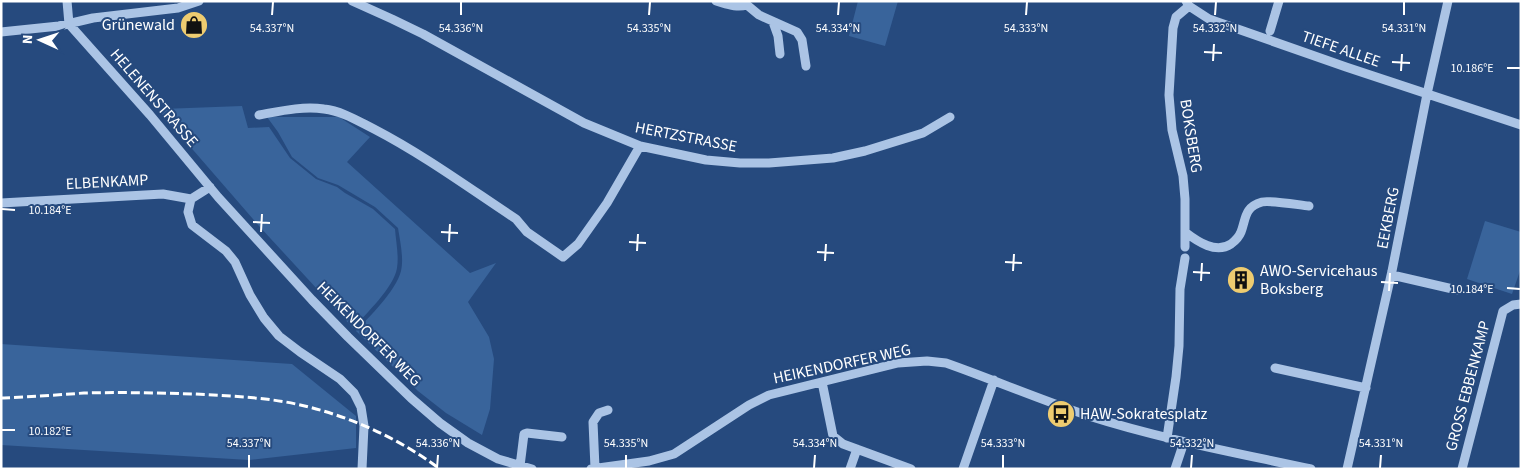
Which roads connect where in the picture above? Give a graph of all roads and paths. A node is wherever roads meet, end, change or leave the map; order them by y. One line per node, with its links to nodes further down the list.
1 (67, 1): 10 (street)
2 (198, 1): 10 (street)
3 (352, 1): 19 (street, HERTZSTRASSE)
4 (716, 1): 7 (street)
5 (1279, 1): 11 (street)
6 (1448, 1): 15 (street, EEKBERG)
7 (748, 3): 9 (street)
8 (1187, 4): 15 (street, TIEFE ALLEE); 24 (street, BOKSBERG)
9 (773, 22): 13 (street); 14 (street)
10 (69, 24): 12 (street); 20 (street, HELENENSTRASSE)
11 (1270, 31)
12 (1, 32)
13 (780, 54)
14 (806, 66)
15 (1427, 94): 18 (street, TIEFE ALLEE); 27 (street, EEKBERG)
16 (260, 115): 19 (street)
17 (950, 117): 19 (street, HERTZSTRASSE)
18 (1521, 125)
19 (640, 146)
20 (210, 187): 21 (street); 40 (street, HEIKENDORFER WEG)
21 (190, 199): 22 (street, ELBENKAMP); 42 (street)
22 (1, 203)
23 (1309, 206): 24 (street)
24 (1185, 232): 25 (street, BOKSBERG)
25 (1185, 247)
26 (1185, 258): 36 (street)
27 (1392, 275): 28 (street); 33 (street, EEKBERG)
28 (1457, 290)
29 (1521, 304): 51 (street, GROSS EBBENKAMP)
30 (1275, 368): 33 (street)
31 (994, 380): 32 (street, HEIKENDORFER WEG); 36 (street, HEIKENDORFER WEG); 47 (street)
32 (822, 382): 38 (street); 39 (street, HEIKENDORFER WEG)
33 (1366, 388): 50 (street, EEKBERG)
34 (608, 410): 41 (street)
35 (562, 437): 40 (street)
36 (1168, 438): 37 (street, HEIKENDORFER WEG)
37 (1184, 442): 48 (street); 49 (street, HEIKENDORFER WEG)
38 (857, 449): 45 (street); 46 (street)
39 (651, 465): 41 (street, HEIKENDORFER WEG)
40 (520, 466): 43 (street, HEIKENDORFER WEG)
41 (595, 468): 44 (street, HEIKENDORFER WEG)
42 (362, 469)
43 (532, 469)
44 (591, 469)
45 (850, 469)
46 (911, 469)
47 (963, 469)
48 (1175, 469)
49 (1311, 469)
50 (1347, 469)
51 (1462, 469)

